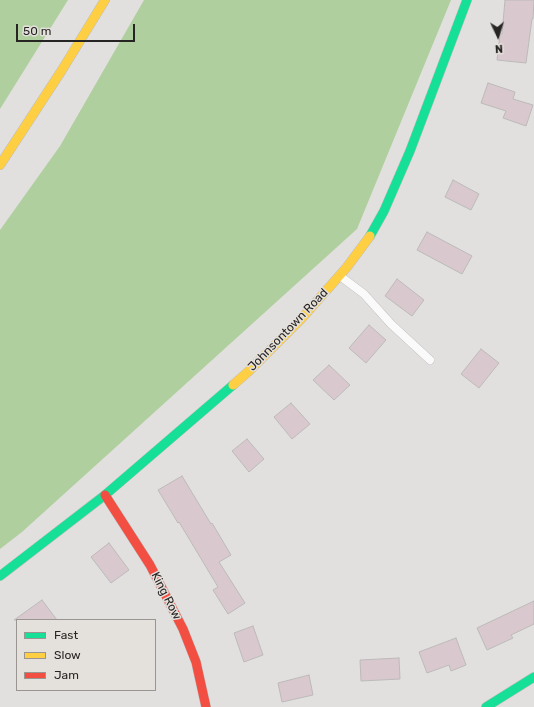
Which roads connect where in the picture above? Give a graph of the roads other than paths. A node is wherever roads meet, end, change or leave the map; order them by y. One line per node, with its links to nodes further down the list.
1 (105, 0): 3 (street)
2 (467, 0): 4 (street, Johnsontown Road)
3 (0, 165)
4 (339, 275): 5 (lane); 6 (street, Johnsontown Road)
5 (430, 360)
6 (105, 495): 7 (street, Johnsontown Road); 9 (street, King Row)
7 (0, 576)
8 (534, 677): 10 (street)
9 (206, 707)
10 (486, 707)

